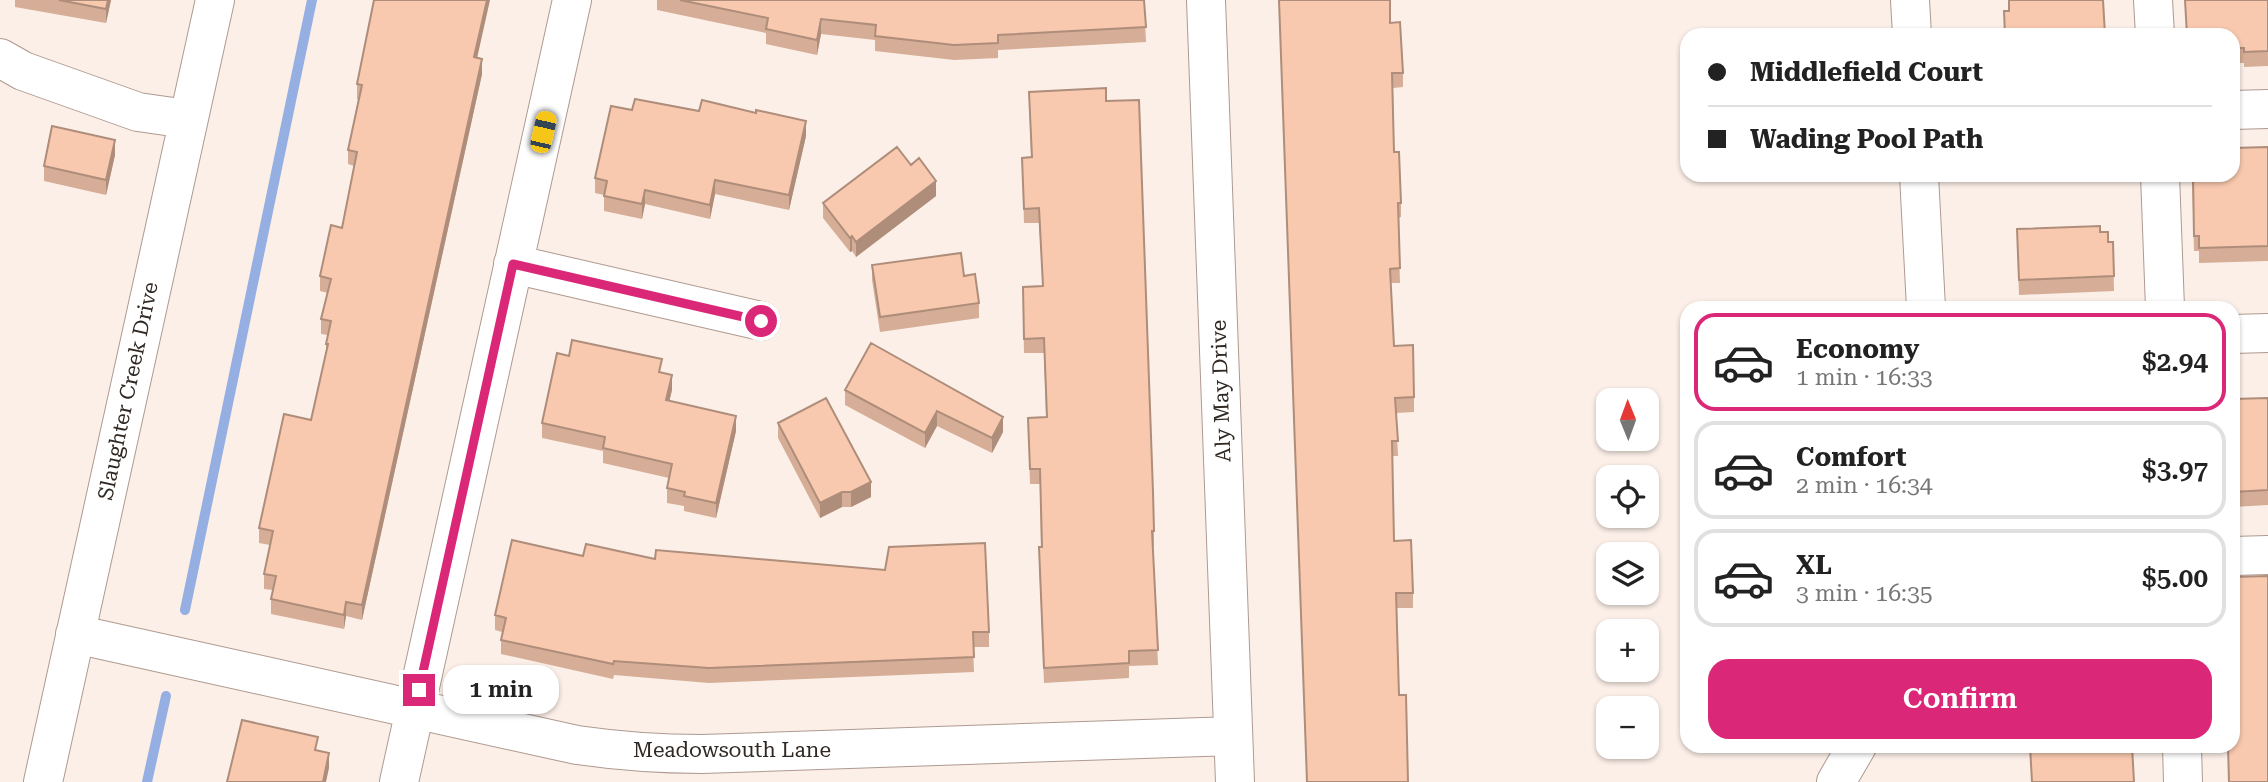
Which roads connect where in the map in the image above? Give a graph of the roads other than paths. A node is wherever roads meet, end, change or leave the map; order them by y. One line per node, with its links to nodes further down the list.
1 (215, 0): 11 (street, Slaughter Creek Drive)
2 (572, 0): 14 (street)
3 (1206, 0): 24 (street, Aly May Drive)
4 (1910, 0): 6 (street)
5 (2153, 0): 7 (street)
6 (1912, 28)
7 (2155, 28)
8 (0, 58): 11 (street)
9 (2268, 109): 10 (street)
10 (2240, 110)
11 (187, 119): 22 (street, Slaughter Creek Drive)
12 (1919, 182): 15 (street)
13 (2160, 182): 16 (street)
14 (513, 264): 17 (street); 23 (street)
15 (1926, 301)
16 (2165, 301)
17 (761, 321)
18 (2268, 332): 19 (street)
19 (2240, 334)
20 (2268, 555): 21 (street)
21 (2240, 556)
22 (75, 634): 23 (street, Meadowsouth Lane); 27 (street, Slaughter Creek Drive)
23 (415, 710): 24 (street, Meadowsouth Lane); 28 (street)
24 (1233, 736): 29 (street, Aly May Drive)
25 (1853, 753): 30 (street)
26 (2182, 753): 31 (street)
27 (43, 782)
28 (399, 782)
29 (1235, 782)
30 (1836, 782)
31 (2183, 782)

